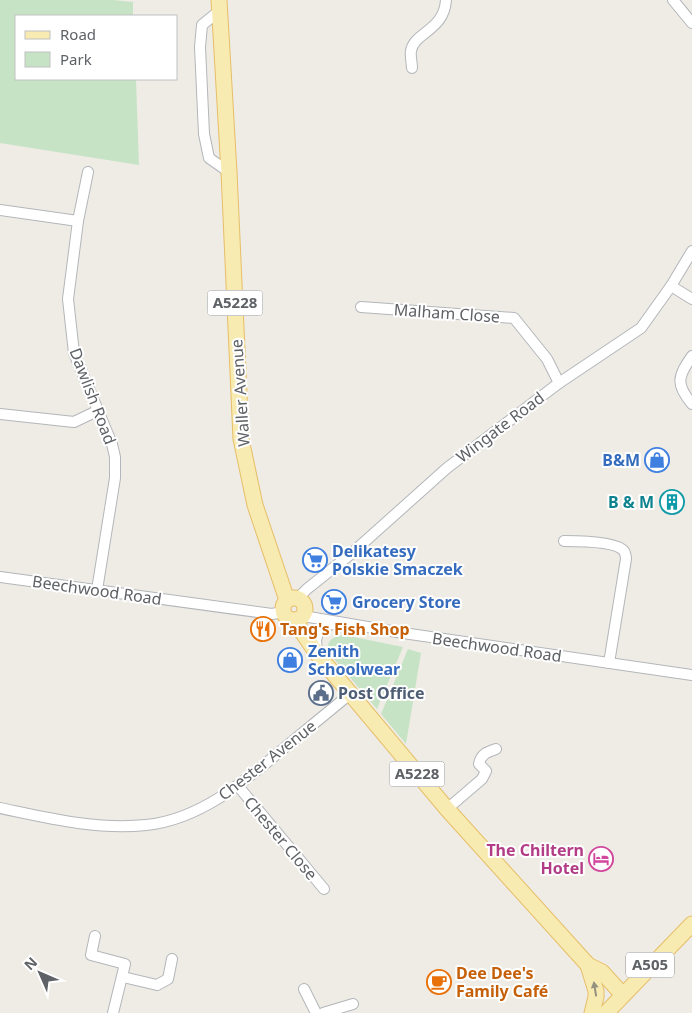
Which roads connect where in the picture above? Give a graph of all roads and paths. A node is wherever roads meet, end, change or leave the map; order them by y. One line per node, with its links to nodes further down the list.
1 (446, 0): 5 (street)
2 (673, 0): 4 (street)
3 (218, 6): 7 (main road, Waller Avenue / A5228); 7 (street)
4 (692, 23)
5 (412, 68)
6 (88, 172): 9 (street, Dawlish Road)
7 (229, 172): 22 (main road, Waller Avenue / A5228)
8 (0, 210): 9 (street)
9 (78, 221): 17 (street, Dawlish Road)
10 (692, 251): 11 (street, Wingate Road)
11 (671, 286): 12 (street); 15 (street, Wingate Road)
12 (692, 299)
13 (361, 307): 15 (street, Malham Close)
14 (692, 356): 16 (street)
15 (559, 383): 22 (street, Wingate Road)
16 (692, 404)
17 (97, 411): 18 (street); 21 (street, Dawlish Road)
18 (0, 414)
19 (564, 541): 26 (street)
20 (0, 577): 21 (street, Beechwood Road)
21 (97, 590): 22 (street, Beechwood Road)
22 (289, 603): 23 (main road, A5228); 23 (main road)
23 (300, 618): 24 (street, Beechwood Road); 25 (main road, A5228)
24 (340, 623): 25 (street); 26 (street, Beechwood Road)
25 (318, 655): 28 (main road, A5228)
26 (609, 663): 27 (street, Beechwood Road)
27 (692, 674)
28 (350, 694): 30 (street, Chester Avenue); 32 (main road, A5228)
29 (496, 749): 32 (street)
30 (238, 786): 31 (street, Chester Avenue); 33 (street, Chester Close)
31 (0, 808)
32 (447, 809): 37 (main road, A5228)
33 (324, 889)
34 (692, 924): 40 (main road, A505)
35 (95, 936): 38 (street)
36 (172, 959): 38 (street)
37 (588, 965): 40 (main road, A5228); 45 (main road, one-way to 37)
38 (123, 977): 42 (street)
39 (304, 989): 43 (street)
40 (622, 994): 46 (main road, A505)
41 (353, 1004): 44 (street)
42 (113, 1013)
43 (316, 1013)
44 (322, 1013)
45 (592, 1013)
46 (606, 1013)

